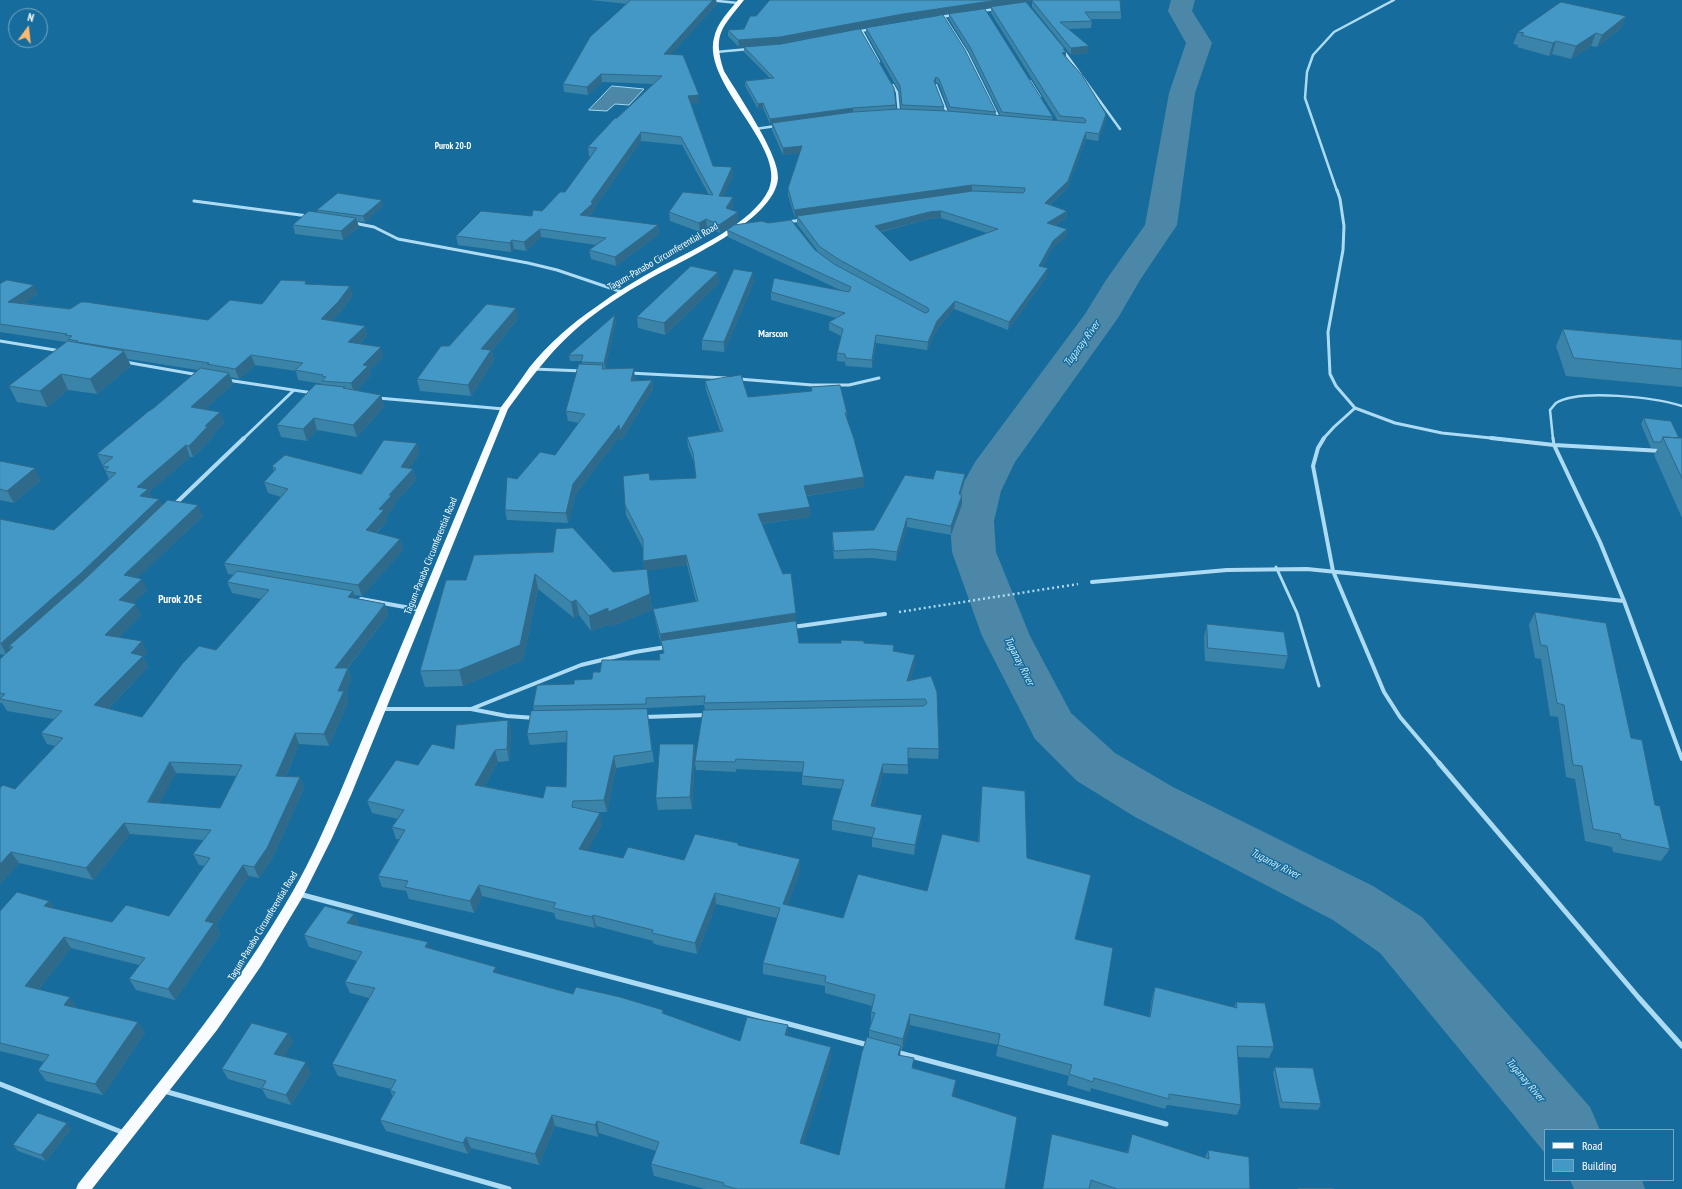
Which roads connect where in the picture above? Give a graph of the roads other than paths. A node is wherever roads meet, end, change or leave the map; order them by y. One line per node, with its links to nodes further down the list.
1 (708, 0): 3 (street)
2 (1394, 0): 56 (street)
3 (739, 2): 16 (main road, Tagum-Panabo Circumferential Road)
4 (999, 8): 5 (street)
5 (986, 10): 6 (street); 8 (street)
6 (979, 11)
7 (958, 14): 9 (street)
8 (990, 16)
9 (944, 17): 10 (street); 29 (street)
10 (937, 18)
11 (876, 28): 12 (street)
12 (862, 31): 13 (street); 17 (street)
13 (855, 32)
14 (752, 49): 16 (street)
15 (1062, 49): 33 (street)
16 (716, 52): 32 (main road, Tagum-Panabo Circumferential Road)
17 (881, 65)
18 (889, 78): 22 (street)
19 (1029, 79): 21 (street)
20 (936, 85): 26 (street)
21 (1043, 102)
22 (899, 113): 23 (street); 24 (street)
23 (892, 114)
24 (906, 114)
25 (941, 115): 26 (street)
26 (948, 115): 27 (street)
27 (956, 116)
28 (993, 119): 29 (street)
29 (1000, 120): 30 (street)
30 (1008, 120)
31 (778, 126): 32 (street)
32 (754, 129): 41 (main road, Tagum-Panabo Circumferential Road)
33 (1120, 129)
34 (194, 201): 35 (street)
35 (313, 217)
36 (806, 220): 37 (street)
37 (791, 222): 39 (street); 40 (street)
38 (352, 223): 41 (street)
39 (783, 223)
40 (795, 228)
41 (622, 292): 45 (main road, Tagum-Panabo Circumferential Road)
42 (0, 341): 43 (street)
43 (69, 353)
44 (123, 362): 48 (street)
45 (533, 369): 46 (street); 55 (main road, Tagum-Panabo Circumferential Road)
46 (586, 371)
47 (623, 372): 49 (street)
48 (200, 375)
49 (879, 378)
50 (224, 379): 51 (street)
51 (293, 391): 52 (street); 59 (street)
52 (316, 393)
53 (371, 398): 55 (street)
54 (1682, 406): 57 (lane)
55 (504, 408): 65 (main road, Tagum-Panabo Circumferential Road)
56 (1355, 408): 57 (street); 61 (street)
57 (1554, 445): 58 (street); 64 (street)
58 (1667, 452)
59 (168, 511)
60 (1276, 567): 61 (street); 62 (street); 69 (lane)
61 (1333, 572): 64 (street); 77 (street)
62 (1092, 582)
63 (359, 599): 65 (street)
64 (1624, 601): 75 (street)
65 (422, 610): 70 (main road, Tagum-Panabo Circumferential Road)
66 (885, 614): 67 (street)
67 (785, 628)
68 (672, 646): 71 (street)
69 (1320, 686)
70 (381, 709): 71 (street); 76 (main road, Tagum-Panabo Circumferential Road)
71 (471, 709): 74 (street)
72 (710, 715): 73 (street)
73 (640, 717)
74 (538, 719)
75 (1682, 759)
76 (298, 894): 78 (street); 81 (main road, Tagum-Panabo Circumferential Road)
77 (1682, 1046)
78 (877, 1047)
79 (892, 1051): 82 (street)
80 (0, 1084): 83 (street)
81 (162, 1090): 83 (main road, Tagum-Panabo Circumferential Road); 85 (street)
82 (1166, 1124)
83 (126, 1133): 84 (main road, Tagum-Panabo Circumferential Road)
84 (83, 1189)
85 (509, 1189)

